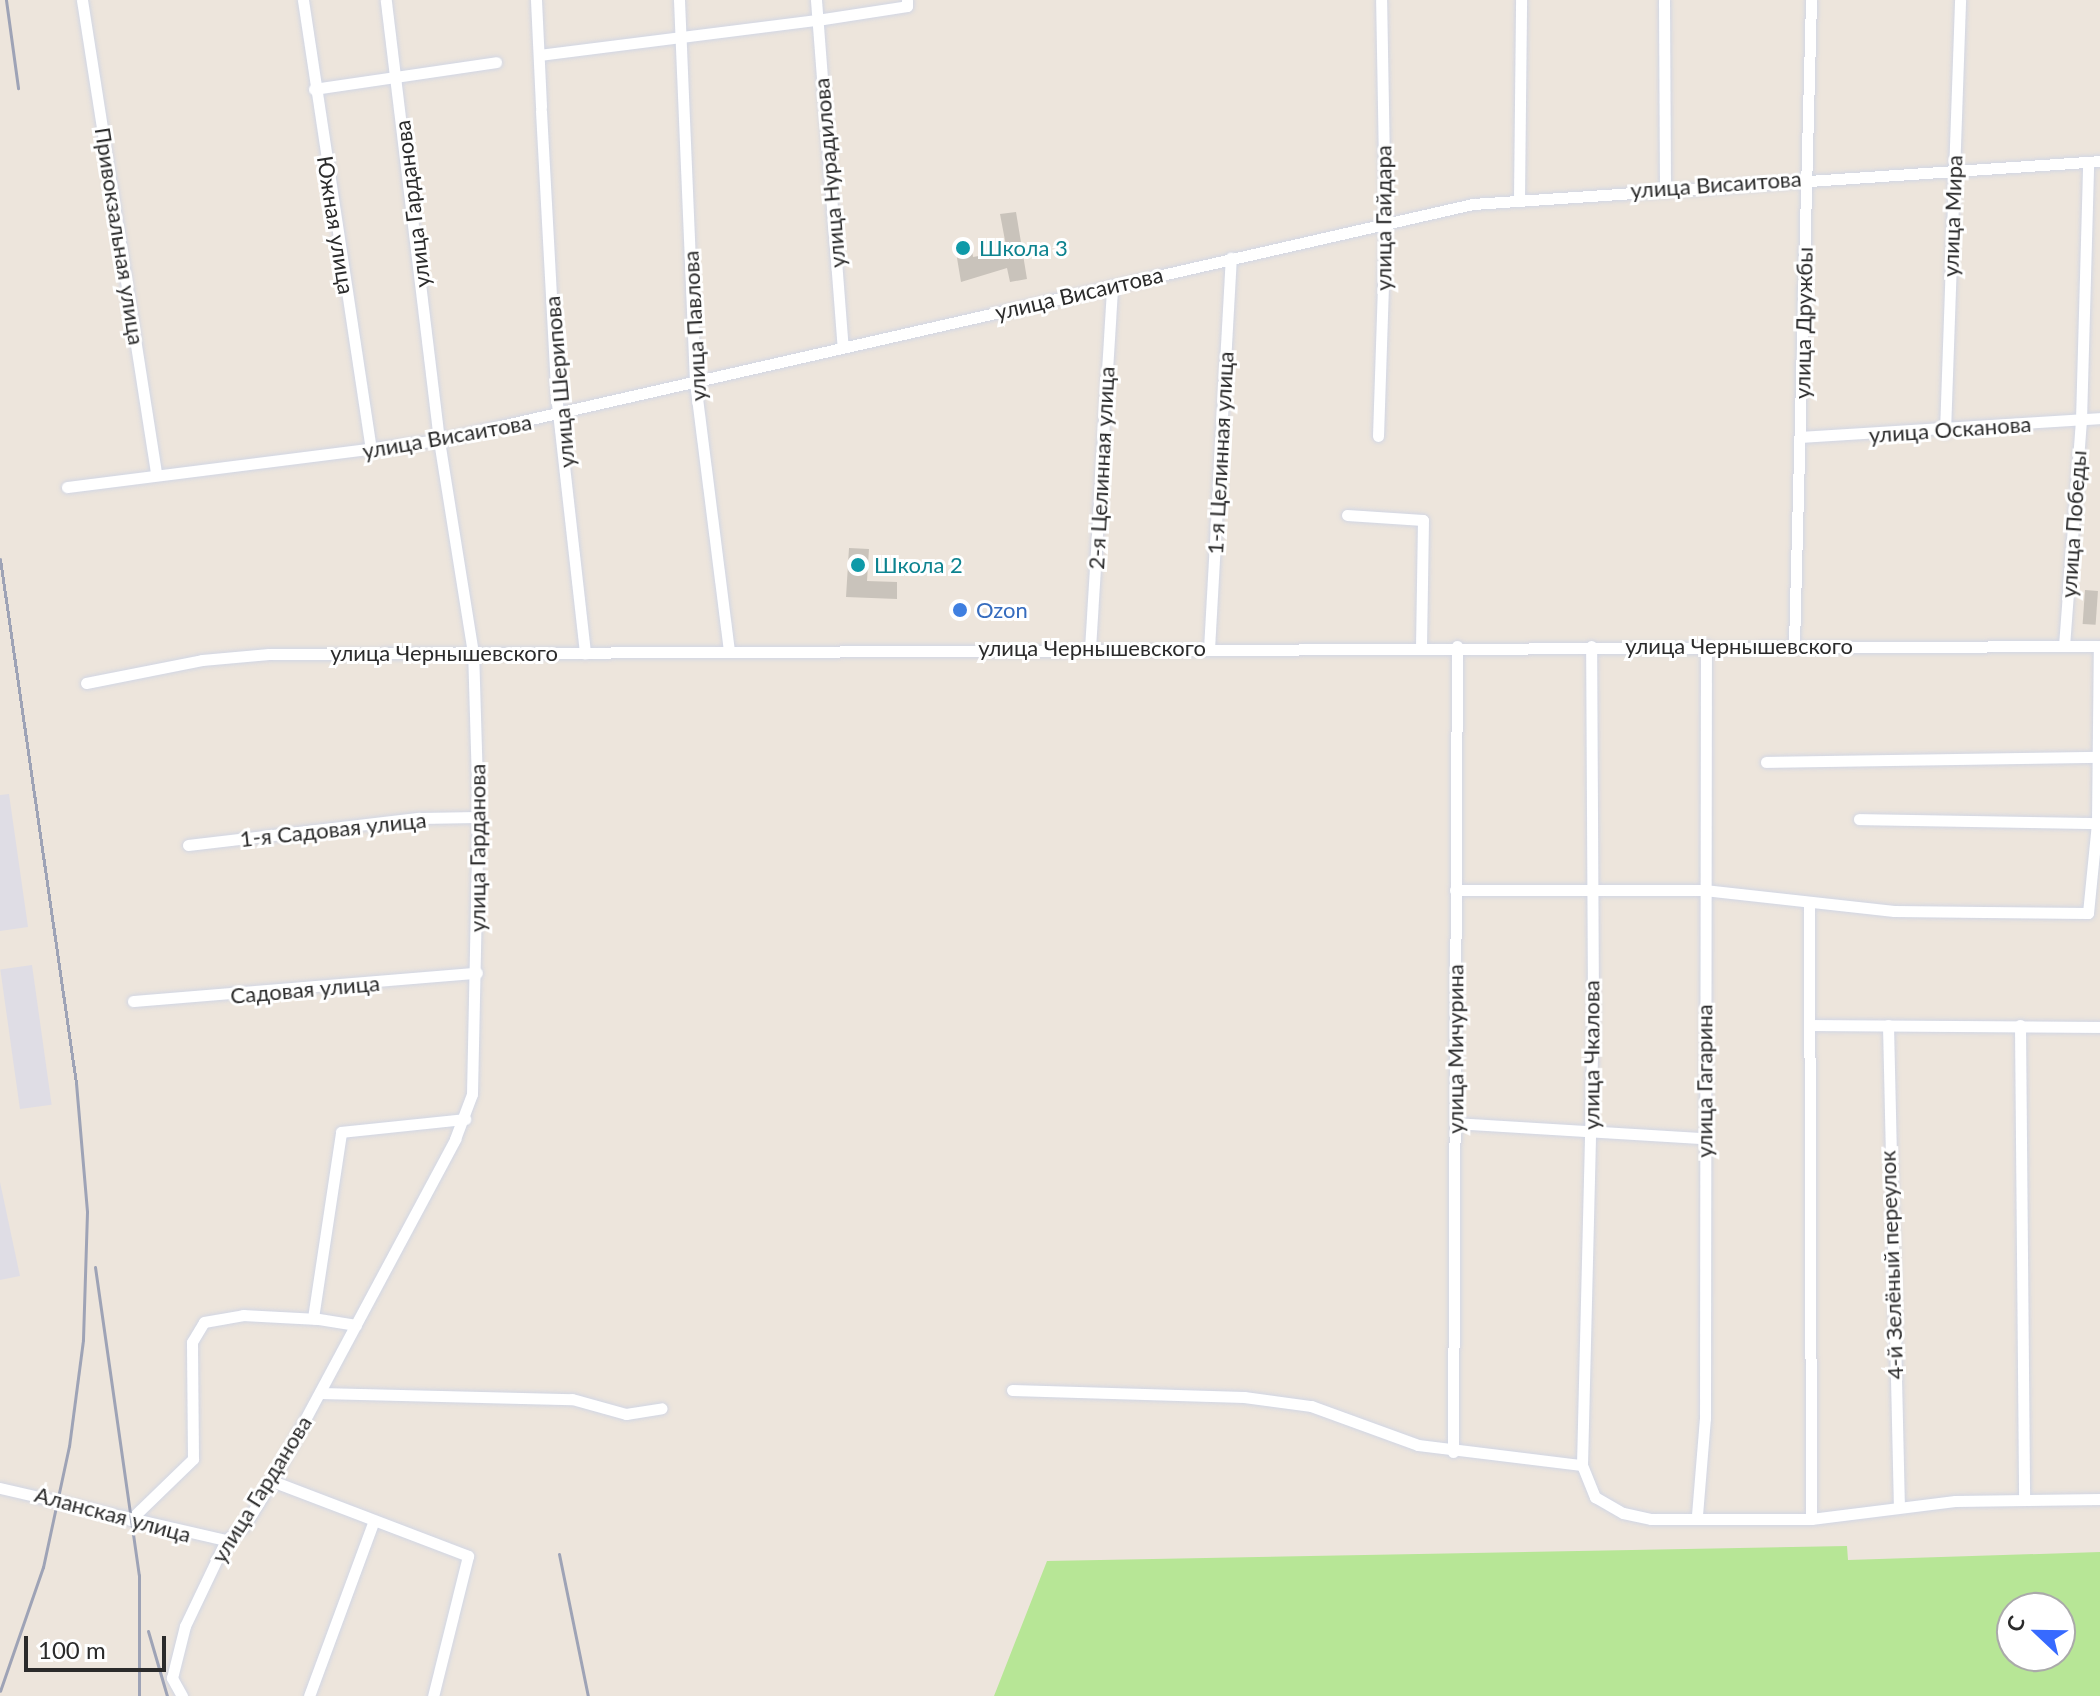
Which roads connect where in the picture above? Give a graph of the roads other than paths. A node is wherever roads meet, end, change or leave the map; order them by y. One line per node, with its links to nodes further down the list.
1 (82, 0): 37 (street, Привокзальная улица)
2 (303, 0): 18 (street, Южная улица)
3 (386, 0): 17 (street, улица Гарданова)
4 (536, 0): 15 (street, улица Шерипова)
5 (679, 0): 14 (street, улица Павлова)
6 (816, 0): 13 (street, улица Нурадилова)
7 (907, 0): 13 (street)
8 (1381, 0): 24 (street, улица Гайдара)
9 (1521, 0): 23 (street)
10 (1664, 0): 22 (street)
11 (1811, 0): 21 (street, улица Дружбы)
12 (1960, 0): 20 (street, улица Мира)
13 (817, 20): 14 (street); 27 (street, улица Нурадилова)
14 (681, 36): 15 (street); 28 (street, улица Павлова)
15 (539, 55): 29 (street, улица Шерипова)
16 (496, 62): 17 (street)
17 (397, 77): 18 (street); 35 (street, улица Гарданова)
18 (314, 89): 36 (street, Южная улица)
19 (2094, 161): 20 (street, улица Висаитова); 31 (street, улица Победы)
20 (1954, 170): 21 (street, улица Висаитова); 32 (street, улица Мира)
21 (1805, 178): 22 (street, улица Висаитова); 34 (street, улица Дружбы)
22 (1665, 187): 23 (street, улица Висаитова)
23 (1519, 199): 24 (street, улица Висаитова)
24 (1385, 222): 25 (street, улица Висаитова); 33 (street, улица Гайдара)
25 (1231, 258): 26 (street, улица Висаитова); 48 (street, 1-я Целинная улица)
26 (1112, 286): 27 (street, улица Висаитова); 47 (street, 2-я Целинная улица)
27 (843, 347): 28 (street, улица Висаитова)
28 (695, 382): 29 (street, улица Висаитова); 49 (street, улица Павлова)
29 (563, 415): 35 (street, улица Висаитова); 51 (street, улица Шерипова)
30 (2100, 418): 31 (street, улица Осканова)
31 (2081, 420): 32 (street, улица Осканова); 45 (street, улица Победы)
32 (1945, 432): 34 (street, улица Осканова)
33 (1378, 436)
34 (1801, 437): 41 (street, улица Дружбы)
35 (439, 440): 36 (street, улица Висаитова); 50 (street, улица Гарданова)
36 (371, 450): 37 (street, улица Висаитова)
37 (156, 472): 38 (street, улица Висаитова)
38 (67, 487)
39 (1347, 515): 42 (street)
40 (1706, 645): 41 (street, улица Чернышевского); 44 (street, улица Чернышевского); 62 (street, улица Гагарина)
41 (1794, 645): 45 (street, улица Чернышевского)
42 (1421, 646): 43 (street, улица Чернышевского); 48 (street, улица Чернышевского)
43 (1457, 646): 44 (street, улица Чернышевского); 61 (street, улица Мичурина)
44 (1591, 646): 63 (street, улица Чкалова)
45 (2064, 646): 46 (street, улица Чернышевского)
46 (2100, 646): 53 (street)
47 (1090, 649): 48 (street, улица Чернышевского); 49 (street, улица Чернышевского)
48 (1209, 649)
49 (729, 651): 51 (street, улица Чернышевского)
50 (473, 653): 51 (street, улица Чернышевского); 52 (street, улица Чернышевского); 56 (street, улица Гарданова)
51 (585, 653)
52 (86, 683)
53 (2097, 757): 54 (street); 55 (street)
54 (1766, 762)
55 (2098, 772): 58 (street)
56 (478, 817): 59 (street, 1-я Садовая улица); 65 (street, улица Гарданова)
57 (1859, 819): 58 (street)
58 (2097, 823): 60 (street)
59 (188, 845)
60 (2096, 885): 64 (street)
61 (1455, 890): 63 (street); 72 (street, улица Мичурина)
62 (1704, 890): 63 (street); 64 (street); 74 (street, улица Гагарина)
63 (1590, 892): 73 (street, улица Чкалова)
64 (1809, 903): 67 (street)
65 (477, 973): 66 (street, Садовая улица); 71 (street, улица Гарданова)
66 (133, 1001)
67 (1812, 1025): 68 (street); 88 (street)
68 (1888, 1025): 69 (street); 86 (street, 4-й Зелёный переулок)
69 (2020, 1025): 70 (street); 85 (street)
70 (2100, 1027)
71 (465, 1119): 75 (street); 76 (street, улица Гарданова)
72 (1455, 1123): 73 (street); 80 (street, улица Мичурина)
73 (1591, 1130): 74 (street); 81 (street, улица Чкалова)
74 (1703, 1138): 87 (street, улица Гагарина)
75 (317, 1319): 76 (street); 89 (street)
76 (356, 1325): 78 (street, улица Гарданова)
77 (1012, 1390): 80 (street)
78 (320, 1393): 79 (street); 82 (street, улица Гарданова)
79 (662, 1408)
80 (1453, 1452): 81 (street)
81 (1582, 1465): 87 (street)
82 (272, 1481): 90 (street); 91 (street, улица Гарданова)
83 (0, 1488): 89 (street, Аланская улица)
84 (2100, 1499): 85 (street)
85 (2024, 1500): 86 (street)
86 (1899, 1505): 88 (street)
87 (1697, 1515): 88 (street)
88 (1811, 1519)
89 (130, 1520): 91 (street, Аланская улица)
90 (373, 1523): 93 (street); 94 (street)
91 (226, 1540): 92 (street, улица Гарданова)
92 (182, 1696)
93 (309, 1696)
94 (433, 1696)

